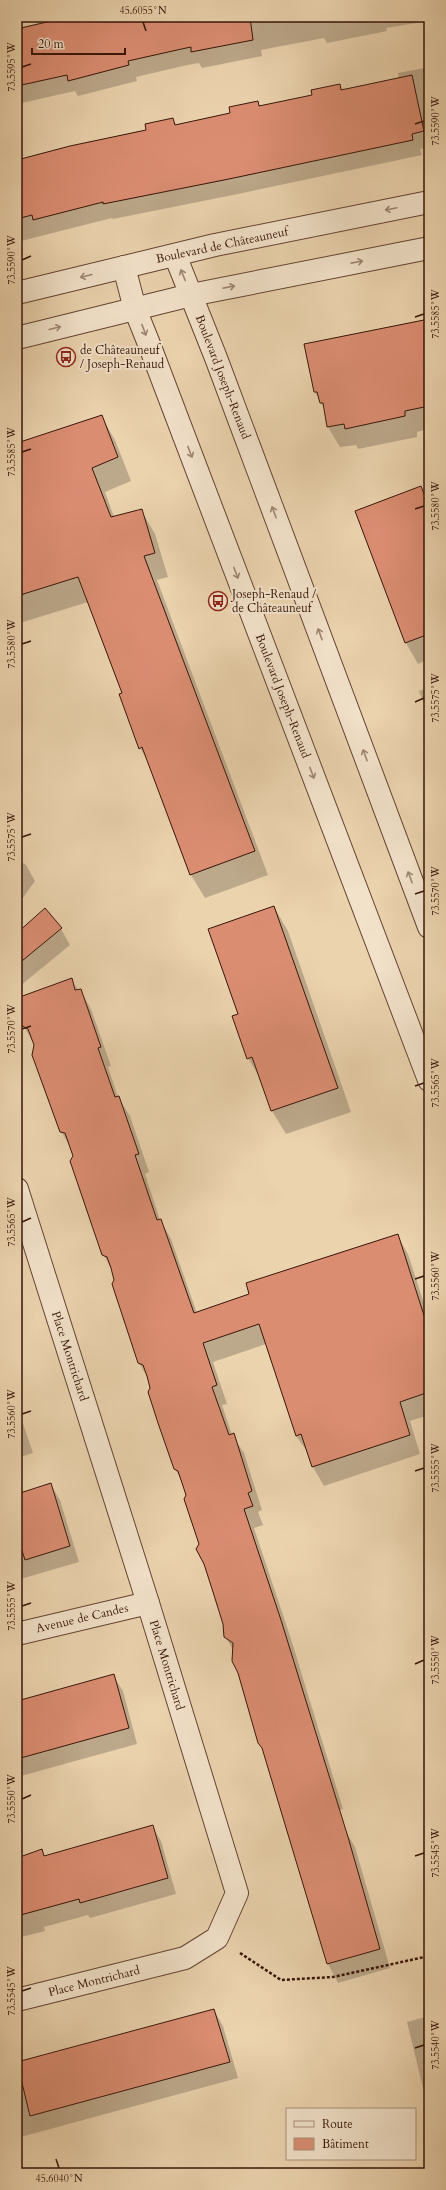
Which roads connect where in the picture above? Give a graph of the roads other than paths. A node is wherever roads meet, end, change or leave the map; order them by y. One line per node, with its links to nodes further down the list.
1 (429, 202): 3 (street, Boulevard de Châteauneuf, one-way to 3)
2 (429, 248): 6 (street, one-way to 2)
3 (175, 255): 4 (street, Boulevard de Châteauneuf); 6 (street, Boulevard Joseph-Renaud, one-way to 3)
4 (124, 267): 5 (street, Boulevard de Châteauneuf, one-way to 5); 7 (street, Boulevard Joseph-Renaud)
5 (17, 293)
6 (191, 295): 7 (street); 9 (street, Boulevard Joseph-Renaud, one-way to 6)
7 (136, 309): 8 (street, one-way to 7); 10 (street, Boulevard Joseph-Renaud, one-way to 10)
8 (17, 338)
9 (429, 927)
10 (429, 1080)
11 (17, 1189): 12 (street, Place Montrichard)
12 (148, 1603): 13 (street, Avenue de Candes); 14 (street, Place Montrichard)
13 (17, 1634)
14 (17, 2000)

